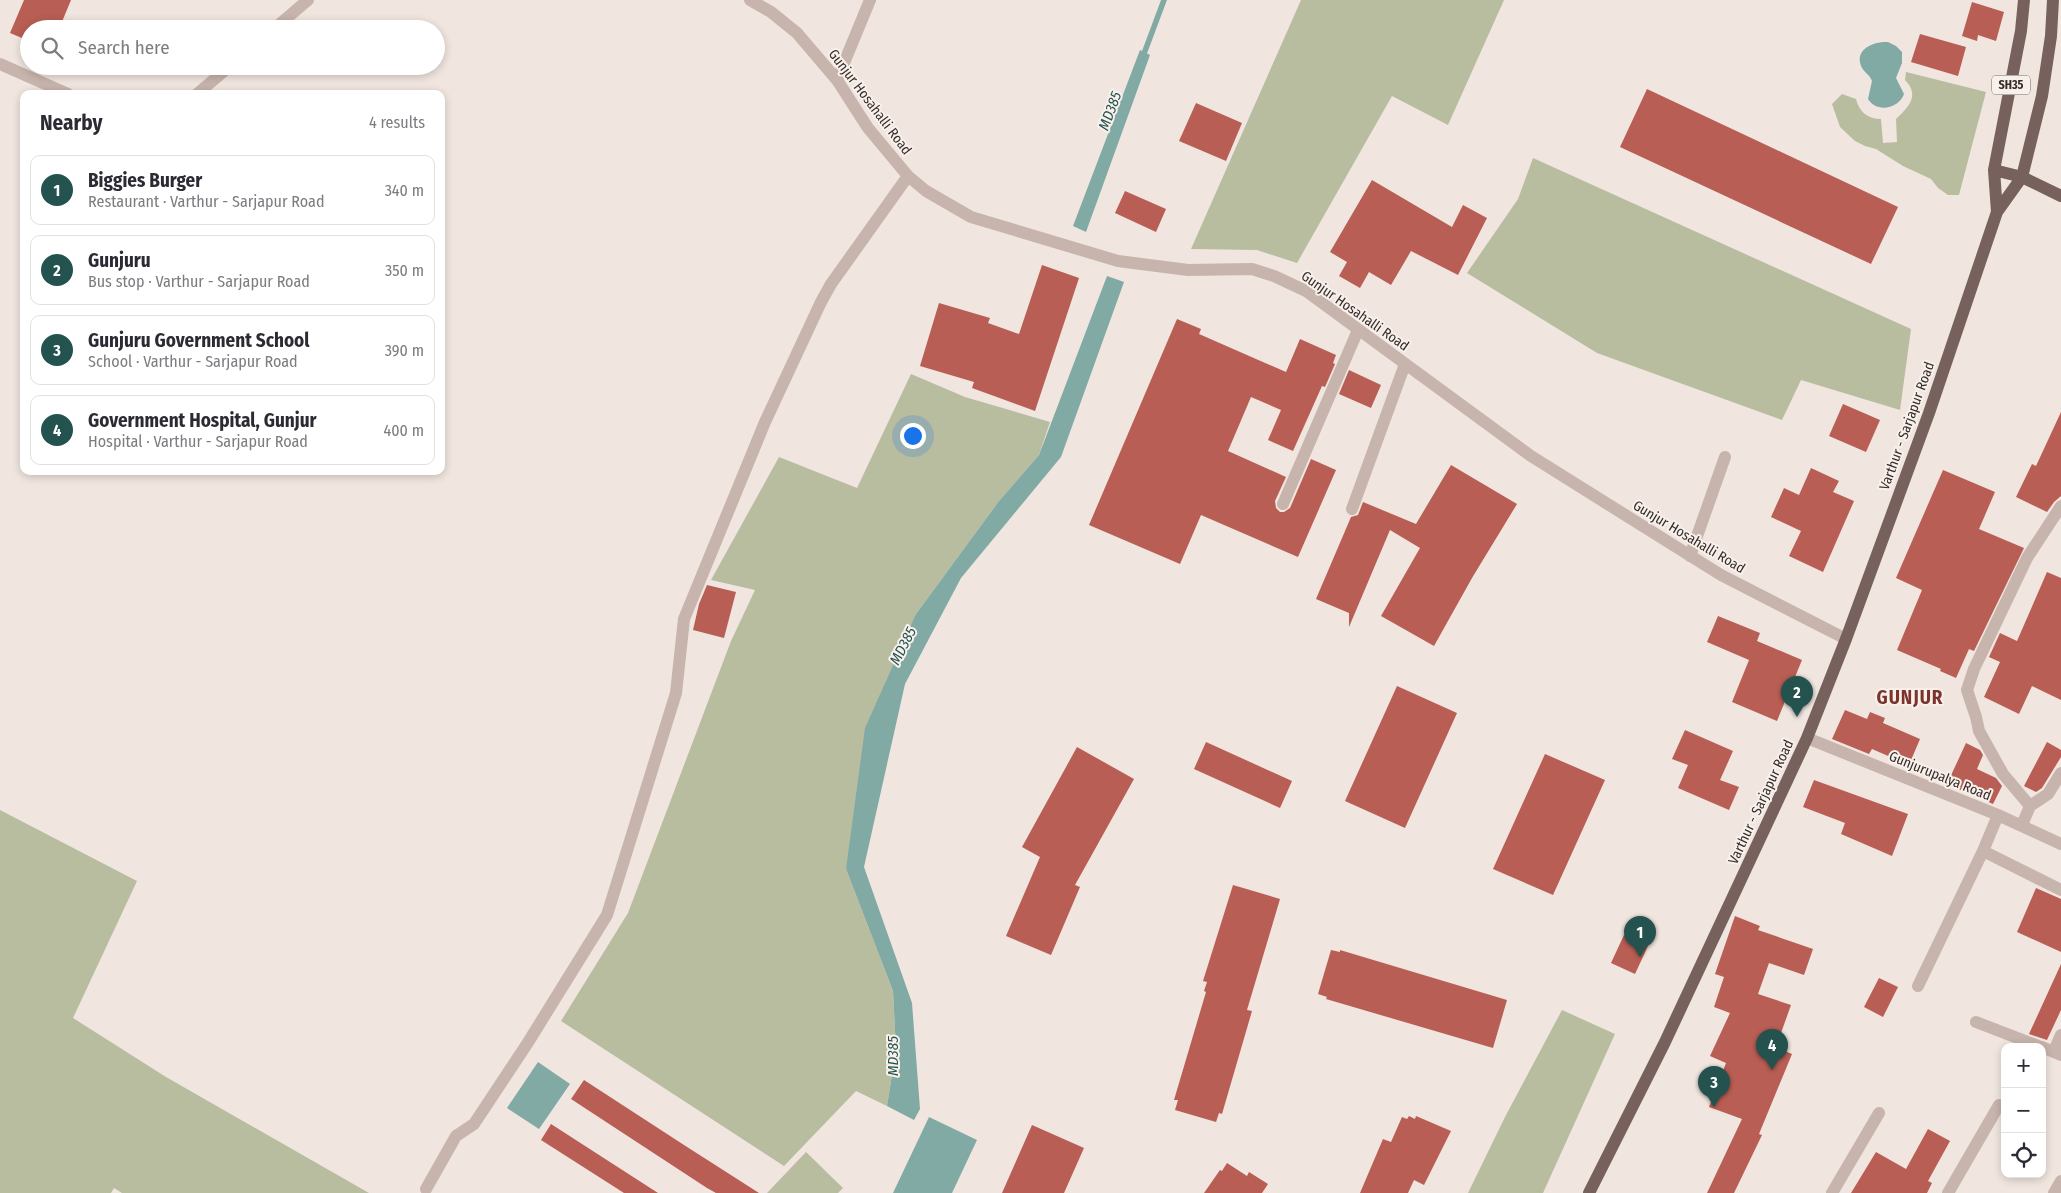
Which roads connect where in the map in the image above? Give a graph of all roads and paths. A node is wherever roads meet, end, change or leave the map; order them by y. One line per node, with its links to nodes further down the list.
1 (308, 0): 6 (street)
2 (870, 0): 11 (street)
3 (2024, 0): 14 (main road, Varthur - Sarjapur Road / SH35)
4 (2053, 0): 16 (main road, Varthur - Sarjapur Road / SH35)
5 (756, 1): 11 (street, Gunjur Hosahalli Road)
6 (285, 20)
7 (0, 64): 8 (street)
8 (20, 73)
9 (25, 75): 12 (street)
10 (219, 75): 13 (street)
11 (837, 80): 15 (street, Gunjur Hosahalli Road)
12 (59, 90)
13 (202, 90)
14 (1994, 170): 16 (main road); 18 (main road, Varthur - Sarjapur Road / SH35)
15 (908, 176): 19 (street, Gunjur Hosahalli Road); 42 (street)
16 (2022, 177): 17 (main road); 18 (main road, Varthur - Sarjapur Road / SH35)
17 (2061, 196)
18 (1997, 212): 26 (main road, Varthur - Sarjapur Road / SH35)
19 (1358, 330): 20 (street, Gunjur Hosahalli Road); 22 (street)
20 (1405, 364): 24 (street); 25 (street, Gunjur Hosahalli Road)
21 (1725, 457): 25 (street)
22 (1283, 504)
23 (2061, 506): 29 (street)
24 (1352, 509)
25 (1690, 556): 26 (street, Gunjur Hosahalli Road)
26 (1846, 639): 27 (main road, Varthur - Sarjapur Road / SH35)
27 (1807, 738): 30 (street, Gunjurupalya Road); 43 (main road, Varthur - Sarjapur Road / SH35)
28 (2061, 772): 29 (street)
29 (2030, 806): 31 (street)
30 (1998, 815): 31 (street, Gunjurupalya Road); 33 (street)
31 (2022, 825): 32 (street, Gunjurupalya Road)
32 (2061, 844)
33 (1983, 851): 34 (street); 35 (street)
34 (2061, 890)
35 (1918, 986)
36 (1976, 1022): 38 (street)
37 (2061, 1035): 38 (street)
38 (2050, 1050)
39 (1999, 1105): 45 (street)
40 (1880, 1113): 44 (street)
41 (2061, 1181): 46 (street)
42 (426, 1189)
43 (1589, 1193)
44 (1832, 1193)
45 (1948, 1193)
46 (2054, 1193)

